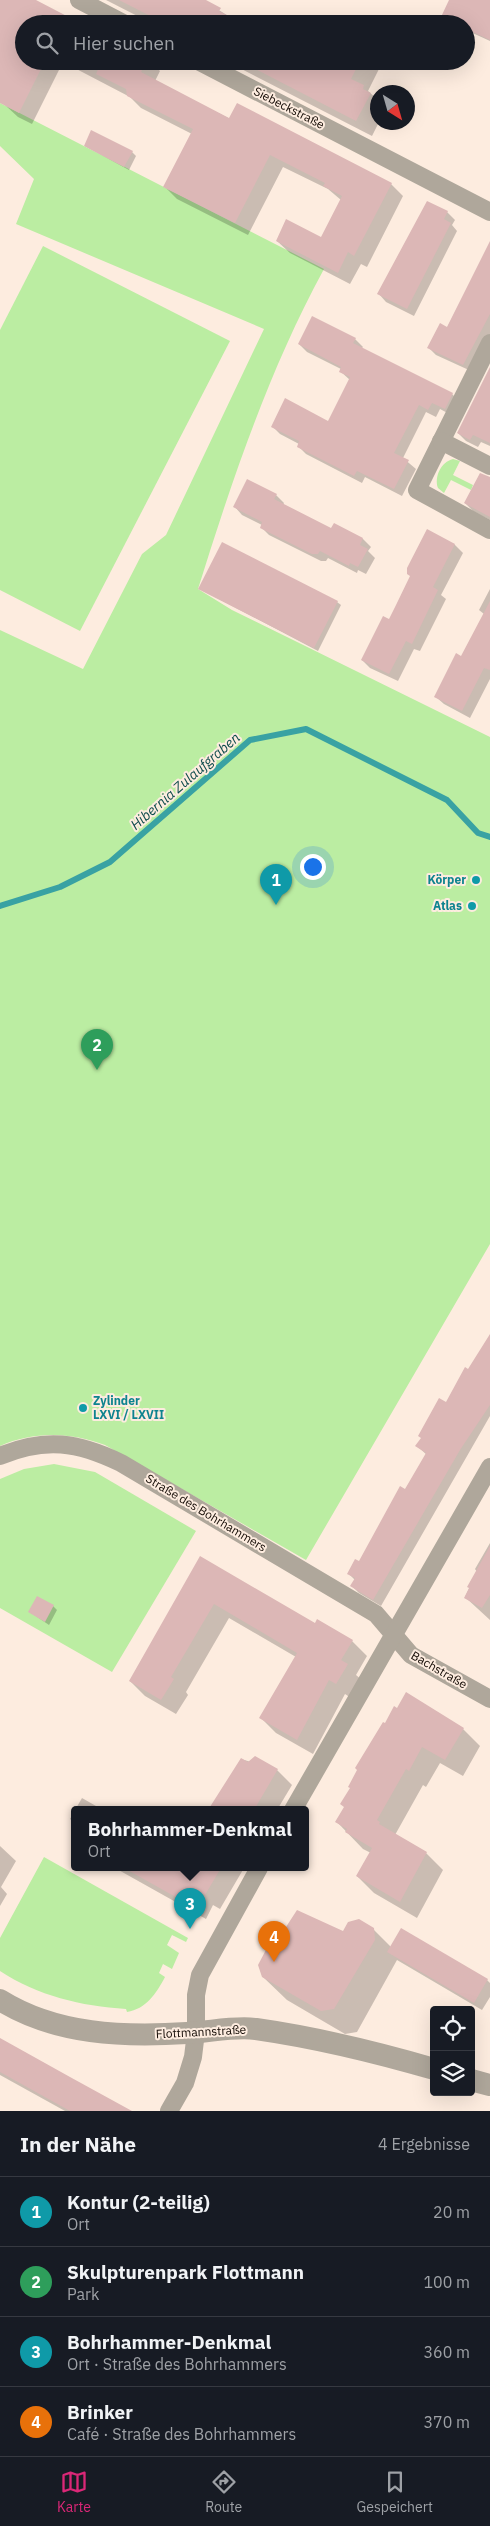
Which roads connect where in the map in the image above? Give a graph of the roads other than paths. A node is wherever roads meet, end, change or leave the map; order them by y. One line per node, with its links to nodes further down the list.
1 (79, 0): 2 (street)
2 (108, 15)
3 (215, 70): 4 (street, Siebeckstraße)
4 (490, 212)
5 (490, 343): 6 (street)
6 (441, 441): 7 (street); 8 (street)
7 (490, 466)
8 (490, 530)
9 (0, 1456): 11 (street, Straße des Bohrhammers)
10 (490, 1467): 11 (street)
11 (394, 1634): 12 (street, Bachstraße); 13 (street)
12 (490, 1699)
13 (295, 1806)
14 (257, 1871): 16 (street)
15 (0, 2000): 16 (street, Flottmannstraße)
16 (196, 2032): 17 (street, Flottmannstraße); 20 (street)
17 (430, 2068)
18 (475, 2081): 19 (street)
19 (490, 2085)
20 (169, 2111)

